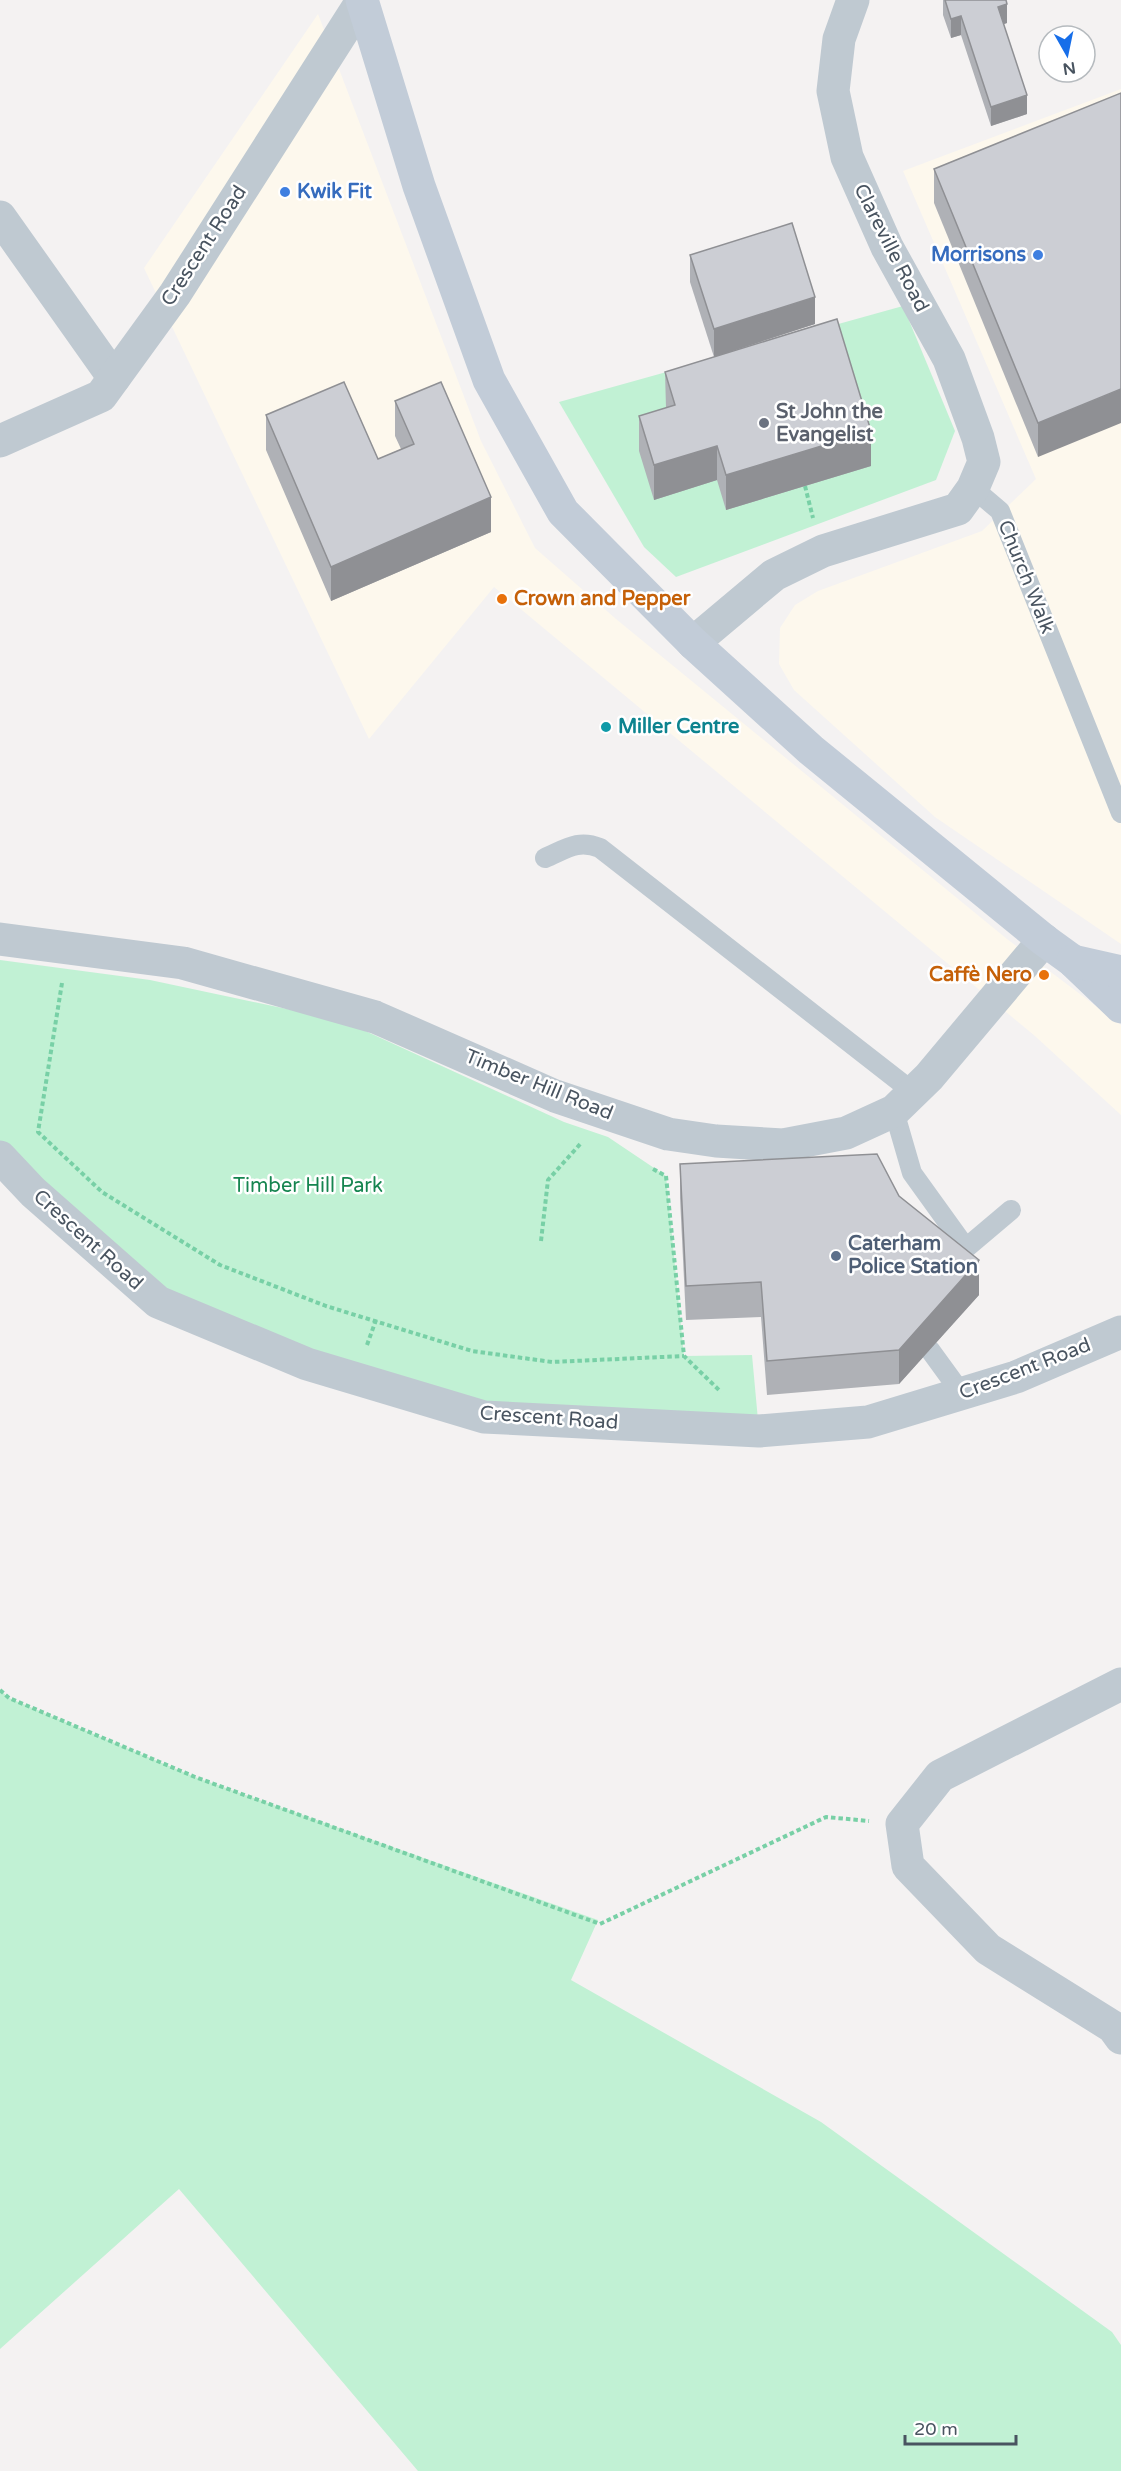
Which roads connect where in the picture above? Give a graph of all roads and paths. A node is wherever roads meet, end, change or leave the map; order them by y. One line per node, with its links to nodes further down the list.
1 (362, 0): 4 (street, Crescent Road); 9 (main road)
2 (853, 0): 7 (street, Clareville Road)
3 (0, 217): 4 (street)
4 (114, 378): 5 (street, Crescent Road)
5 (0, 441)
6 (805, 486): 8 (path)
7 (973, 488): 9 (street); 10 (lane, Church Walk)
8 (812, 514)
9 (693, 643): 13 (main road)
10 (1121, 813)
11 (545, 858): 18 (lane)
12 (0, 939): 19 (street, Timber Hill Road)
13 (1044, 940): 14 (main road); 18 (street, Timber Hill Road)
14 (1072, 961): 15 (main road); 17 (main road)
15 (1121, 972)
16 (63, 974): 28 (path)
17 (1121, 1007)
18 (903, 1102): 19 (street, Timber Hill Road); 24 (lane)
19 (668, 1134): 23 (path)
20 (586, 1137): 25 (path)
21 (0, 1157): 30 (street, Crescent Road)
22 (646, 1166): 23 (path)
23 (666, 1176): 28 (path)
24 (1011, 1210)
25 (541, 1241)
26 (1121, 1332): 29 (street, Crescent Road)
27 (930, 1350): 29 (lane)
28 (684, 1356): 30 (path)
29 (962, 1394): 30 (street, Crescent Road)
30 (759, 1431)
31 (1121, 1684): 33 (street)
32 (0, 1690): 33 (path)
33 (902, 1824): 34 (street)
34 (1121, 2038)

